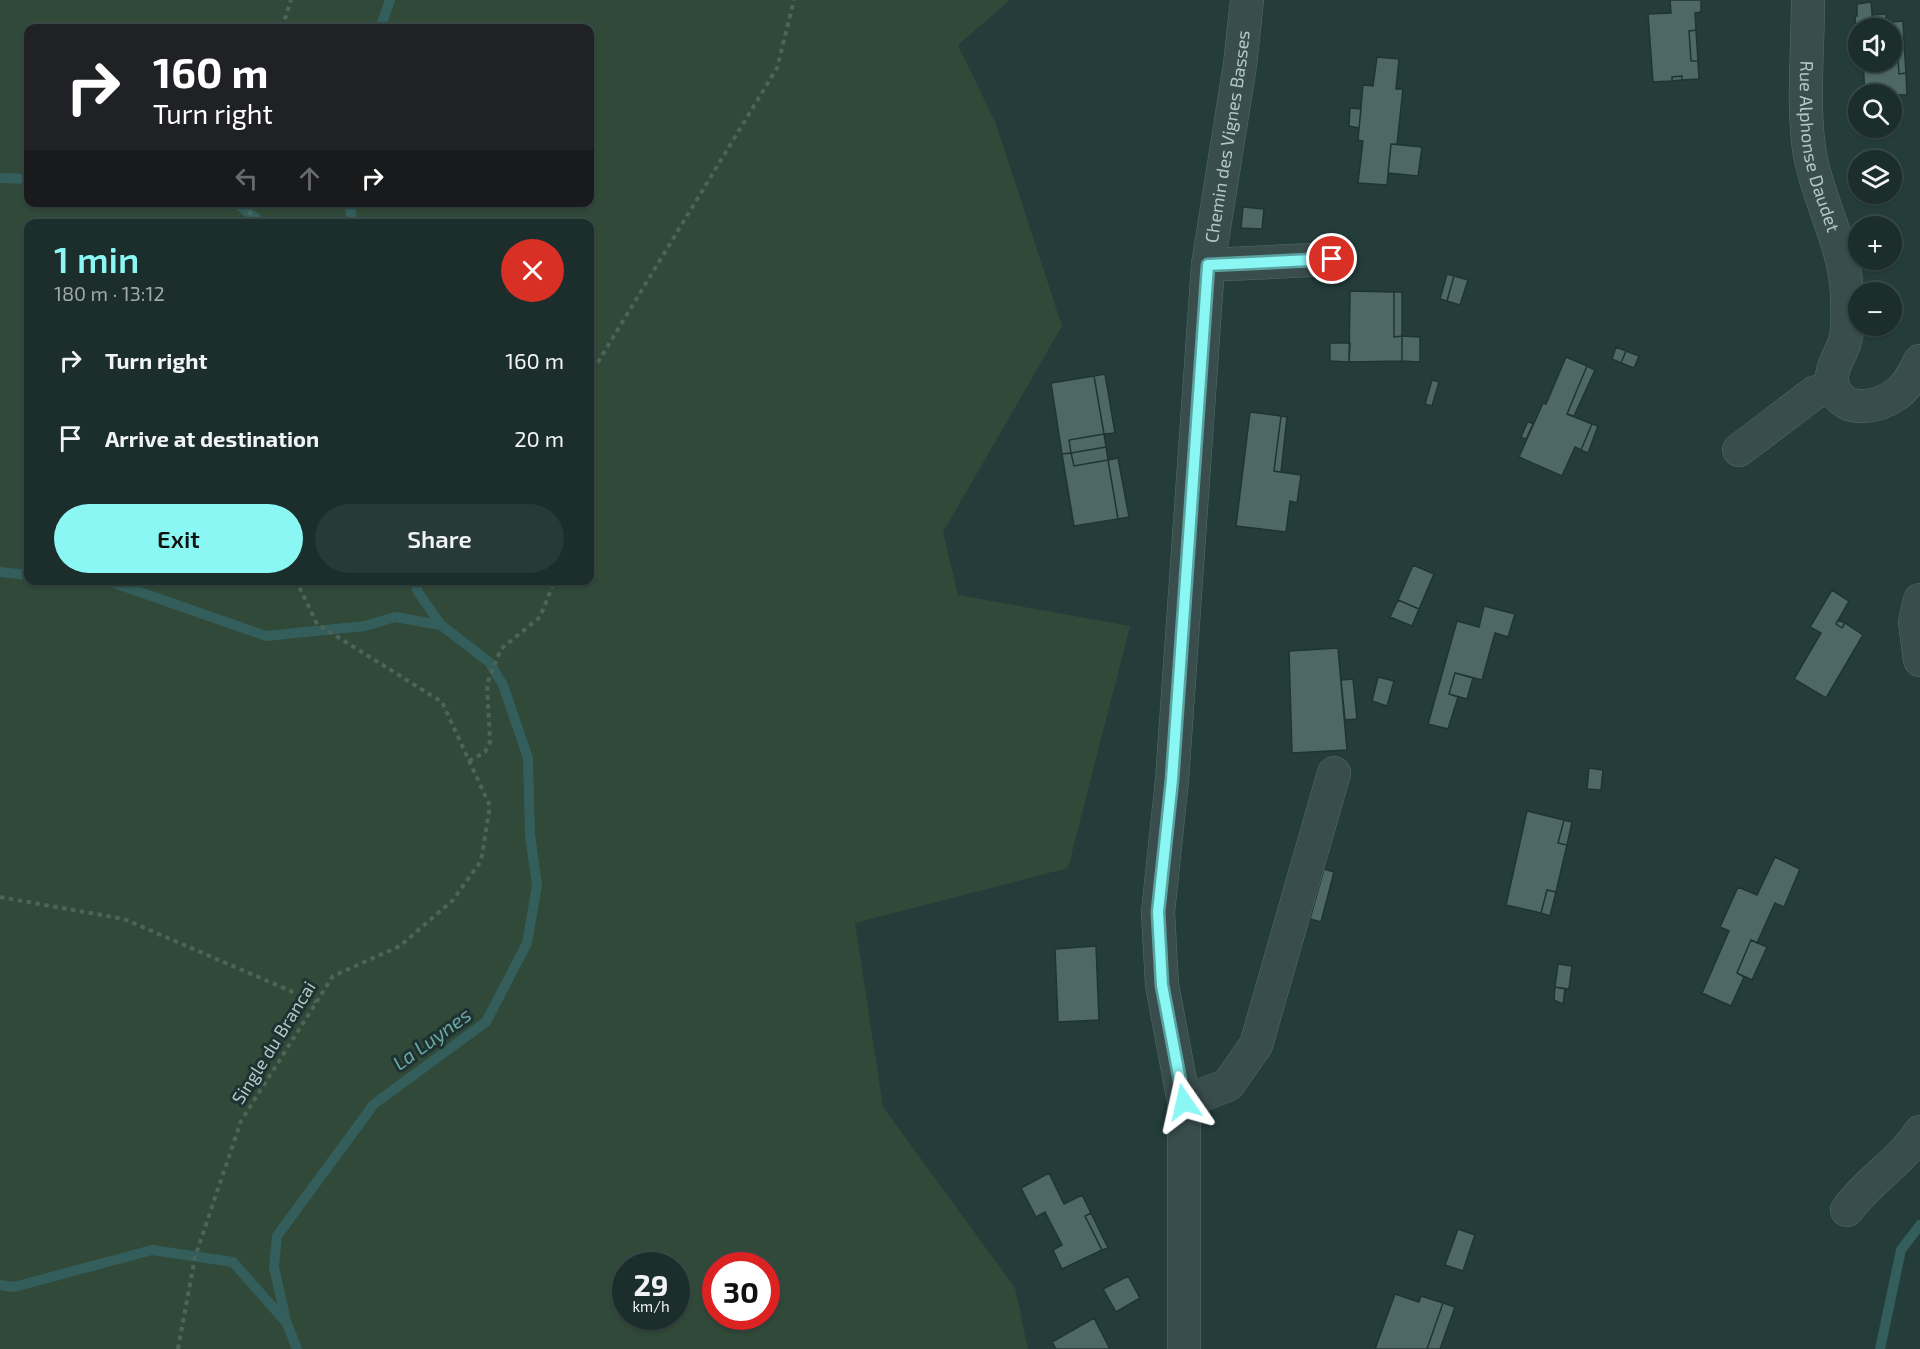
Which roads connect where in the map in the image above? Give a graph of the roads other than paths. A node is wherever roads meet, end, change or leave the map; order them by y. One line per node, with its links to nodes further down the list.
1 (1247, 0): 4 (street, Chemin des Vignes Basses)
2 (1808, 0): 6 (street, Rue Alphonse Daudet)
3 (1332, 259): 4 (street)
4 (1208, 265): 11 (street, Chemin des Vignes Basses)
5 (1920, 360): 6 (street)
6 (1833, 387): 7 (street)
7 (1738, 450)
8 (1920, 600): 9 (street)
9 (1920, 660)
10 (1334, 773): 11 (street)
11 (1184, 1102): 14 (street, Chemin des Vignes Basses)
12 (1920, 1132): 13 (street)
13 (1847, 1210)
14 (1184, 1349)

